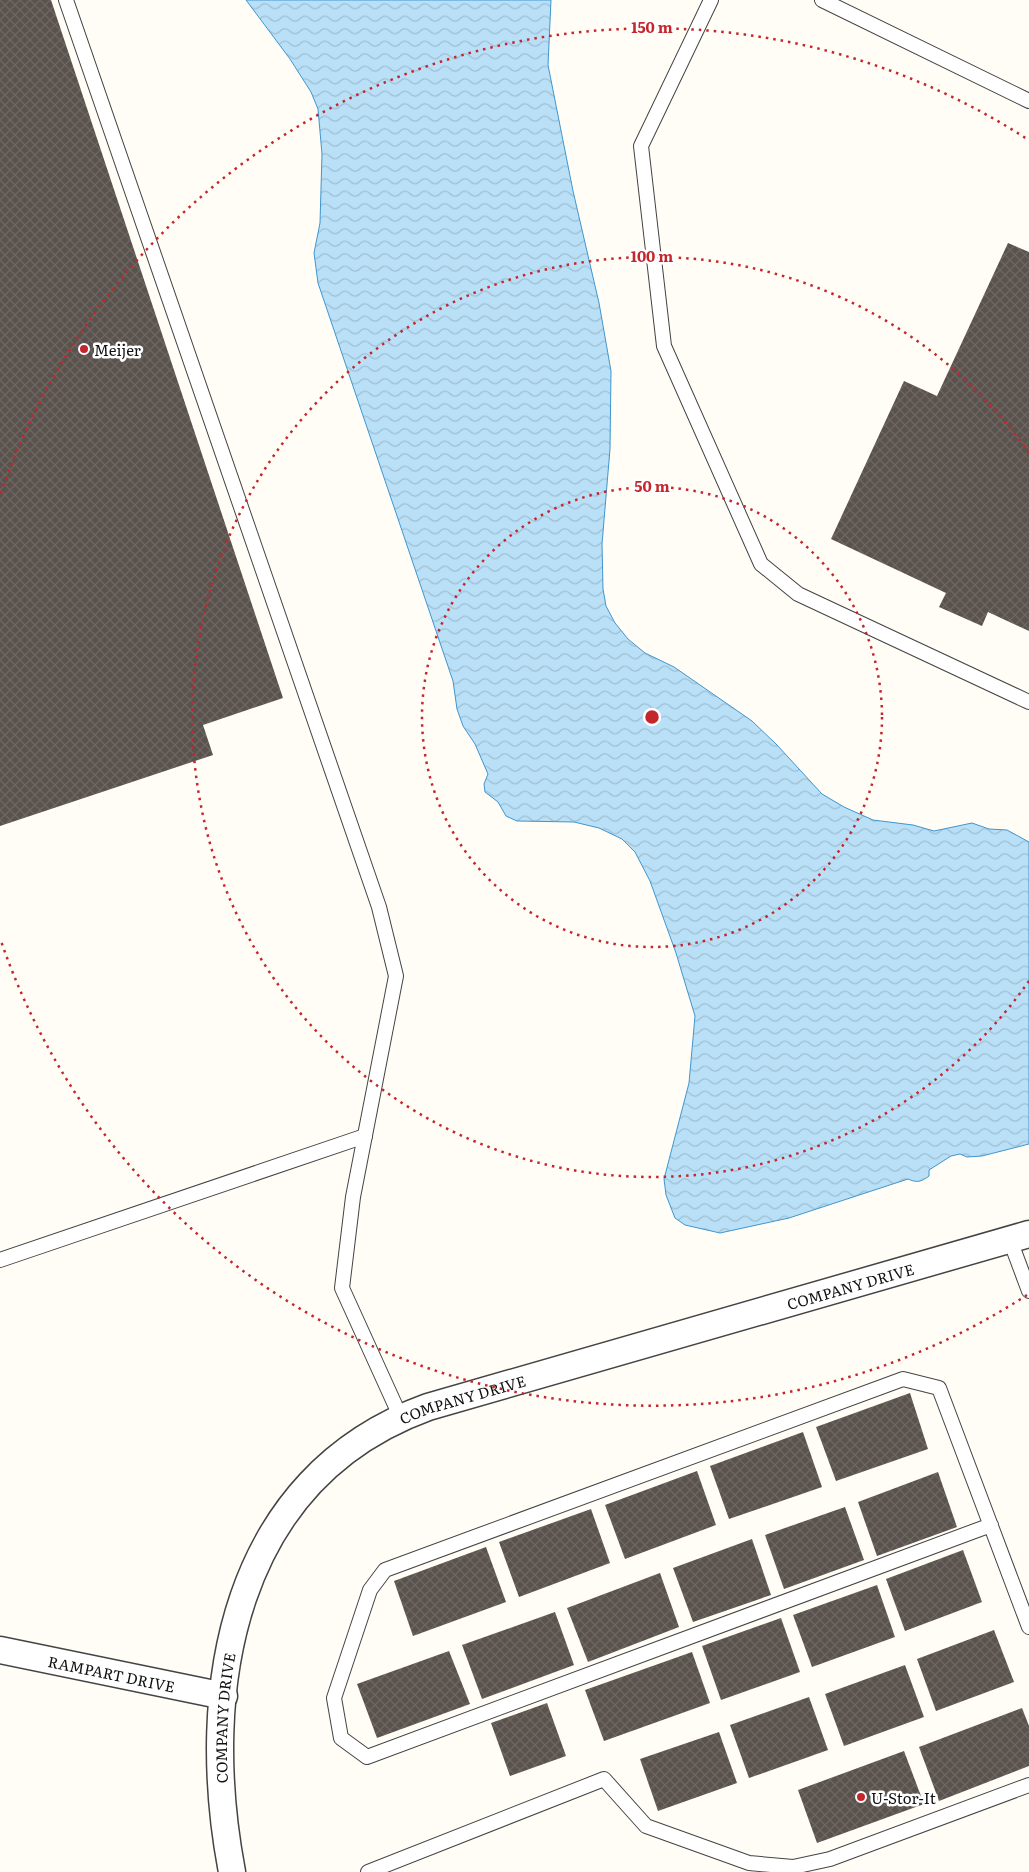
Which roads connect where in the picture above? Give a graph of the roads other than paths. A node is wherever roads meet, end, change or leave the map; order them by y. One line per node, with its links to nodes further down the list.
1 (66, 0): 6 (lane)
2 (712, 0): 5 (lane)
3 (822, 0): 4 (lane)
4 (1029, 101)
5 (1029, 702)
6 (365, 1136): 8 (lane); 10 (lane)
7 (1019, 1237): 9 (lane); 10 (street, COMPANY DRIVE)
8 (0, 1260)
9 (1029, 1291)
10 (401, 1418): 14 (street, COMPANY DRIVE)
11 (990, 1525): 11 (lane); 12 (lane)
12 (1029, 1627)
13 (0, 1650): 14 (street, RAMPART DRIVE)
14 (224, 1696): 16 (street, COMPANY DRIVE)
15 (1029, 1784): 17 (lane)
16 (232, 1872)
17 (368, 1872)

